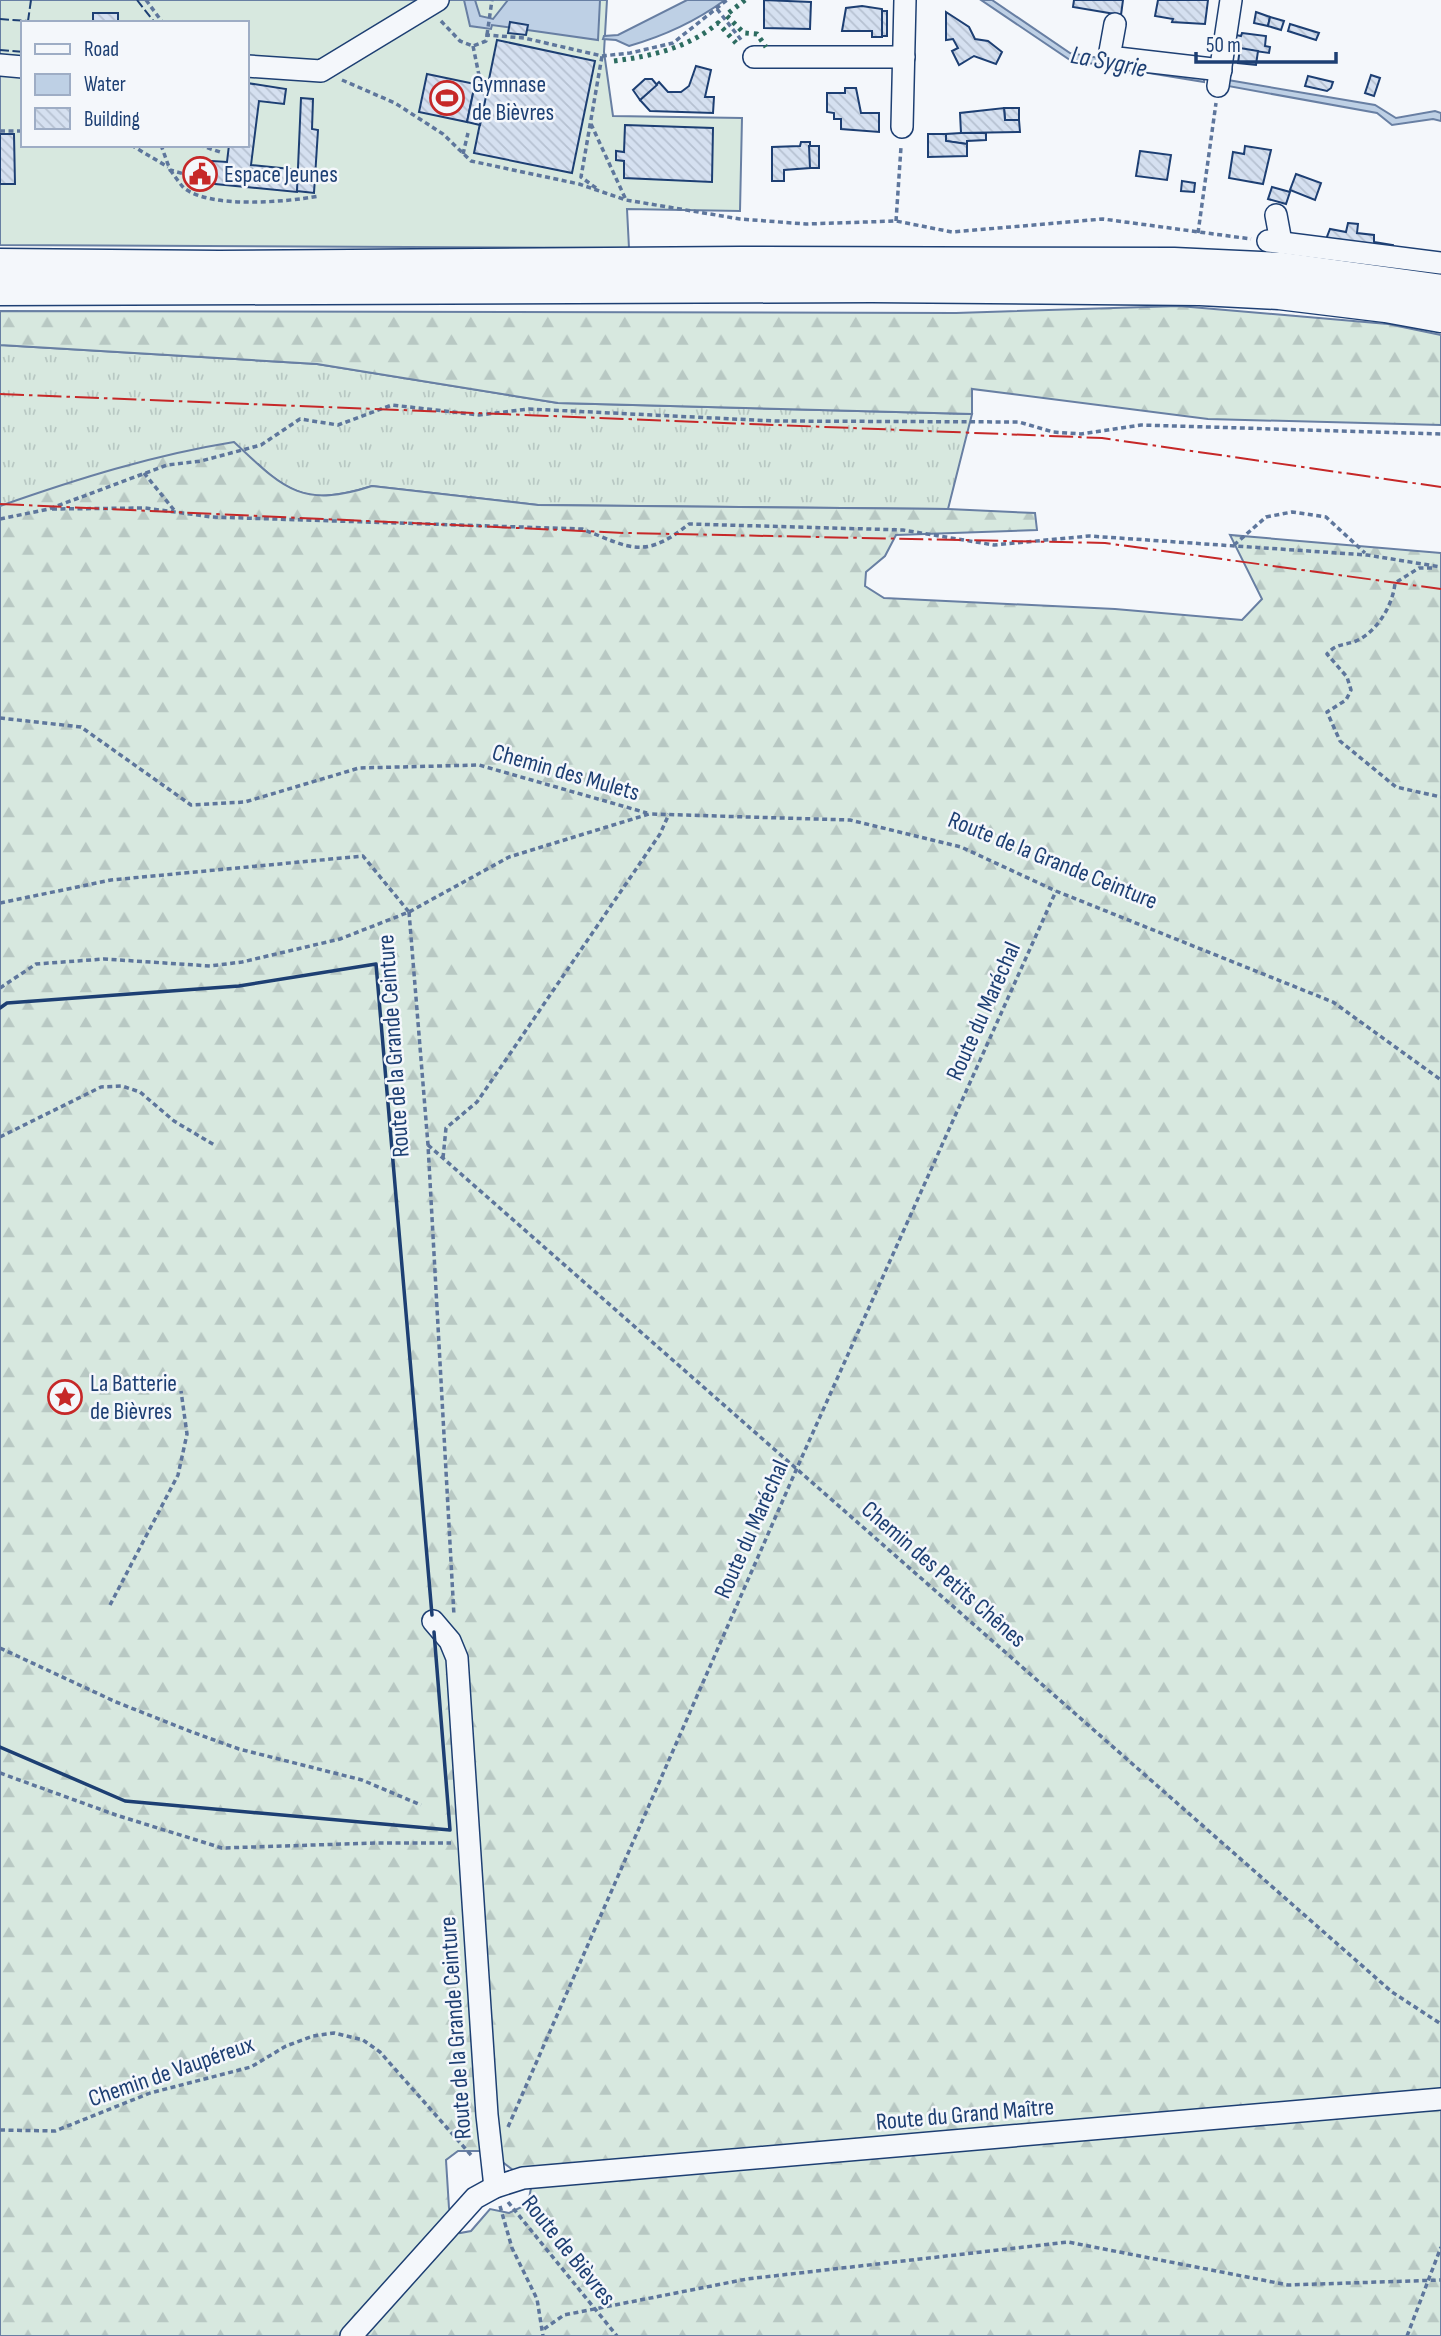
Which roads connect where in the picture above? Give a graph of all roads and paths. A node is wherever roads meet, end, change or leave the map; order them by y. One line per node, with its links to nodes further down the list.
1 (146, 0): 8 (path)
2 (492, 0): 10 (path)
3 (727, 0): 7 (path)
4 (905, 0): 14 (street)
5 (1231, 0): 19 (street)
6 (433, 3): 11 (path); 18 (street)
7 (717, 9): 12 (path); 13 (path)
8 (162, 21)
9 (1115, 24): 19 (street)
10 (488, 33): 11 (path); 12 (path)
11 (473, 47): 20 (path)
12 (602, 56): 21 (path)
13 (754, 57): 14 (street)
14 (904, 57): 22 (street)
15 (0, 65): 17 (street)
16 (248, 66): 18 (street)
17 (21, 67)
18 (321, 71): 30 (path)
19 (1219, 78): 38 (path)
20 (481, 85)
21 (590, 122): 33 (path); 35 (path)
22 (902, 127): 37 (path)
23 (0, 131): 24 (path)
24 (21, 131)
25 (468, 133): 30 (path)
26 (134, 147): 31 (path)
27 (162, 147): 31 (path)
28 (205, 147): 29 (path)
29 (220, 152)
30 (463, 154): 33 (path)
31 (170, 169): 32 (path); 34 (path)
32 (188, 175)
33 (600, 191): 35 (path)
34 (319, 196)
35 (626, 200): 37 (path)
36 (1276, 215): 39 (street)
37 (896, 222): 38 (path)
38 (1198, 233): 39 (path)
39 (1269, 241): 40 (street)
40 (1441, 263)
41 (0, 265): 43 (highway)
42 (0, 289): 44 (highway)
43 (1441, 291)
44 (1441, 316)
45 (1441, 434): 46 (path)
46 (144, 473): 47 (path); 48 (path)
47 (49, 509): 48 (path); 49 (path)
48 (175, 512): 50 (path)
49 (0, 519)
50 (1233, 545): 51 (path); 51 (path)
51 (1367, 555): 52 (path)
52 (1441, 567): 54 (path)
53 (0, 718): 55 (path, Chemin des Mulets)
54 (1441, 797)
55 (649, 814): 56 (path, Route de la Grande Ceinture); 59 (path, Route de la Grande Ceinture)
56 (669, 814): 57 (path, Route de la Grande Ceinture); 65 (path)
57 (1056, 891): 61 (path, Route de la Grande Ceinture); 69 (path, Route du Maréchal)
58 (0, 903): 59 (path)
59 (409, 912): 60 (path); 63 (path, Route de la Grande Ceinture)
60 (0, 988)
61 (1441, 1080)
62 (0, 1136): 64 (path)
63 (428, 1145): 65 (path, Chemin des Petits Chênes); 73 (path, Route de la Grande Ceinture)
64 (216, 1146)
65 (443, 1158): 69 (path, Chemin des Petits Chênes)
66 (130, 1383): 68 (path)
67 (181, 1391): 70 (path)
68 (146, 1392)
69 (797, 1468): 77 (path, Chemin des Petits Chênes); 80 (path, Route du Maréchal)
70 (110, 1605)
71 (433, 1621): 73 (street, Route de la Grande Ceinture)
72 (0, 1648): 75 (path)
73 (457, 1658): 76 (street, Route de la Grande Ceinture)
74 (0, 1773): 76 (path)
75 (421, 1805)
76 (467, 1844): 81 (street, Route de la Grande Ceinture)
77 (1441, 2024)
78 (1441, 2099): 81 (street, Route du Grand Maître)
79 (0, 2130): 81 (path, Chemin de Vaupéreux)
80 (503, 2137)
81 (495, 2186): 85 (path, Route de Bièvres); 86 (path); 87 (street)
82 (1441, 2247): 83 (path)
83 (1428, 2280): 84 (path); 85 (path); 90 (path)
84 (1441, 2280)
85 (596, 2310): 86 (path); 89 (path, Route de Bièvres)
86 (543, 2329): 88 (path)
87 (351, 2336)
88 (543, 2336)
89 (617, 2336)
90 (1407, 2336)

